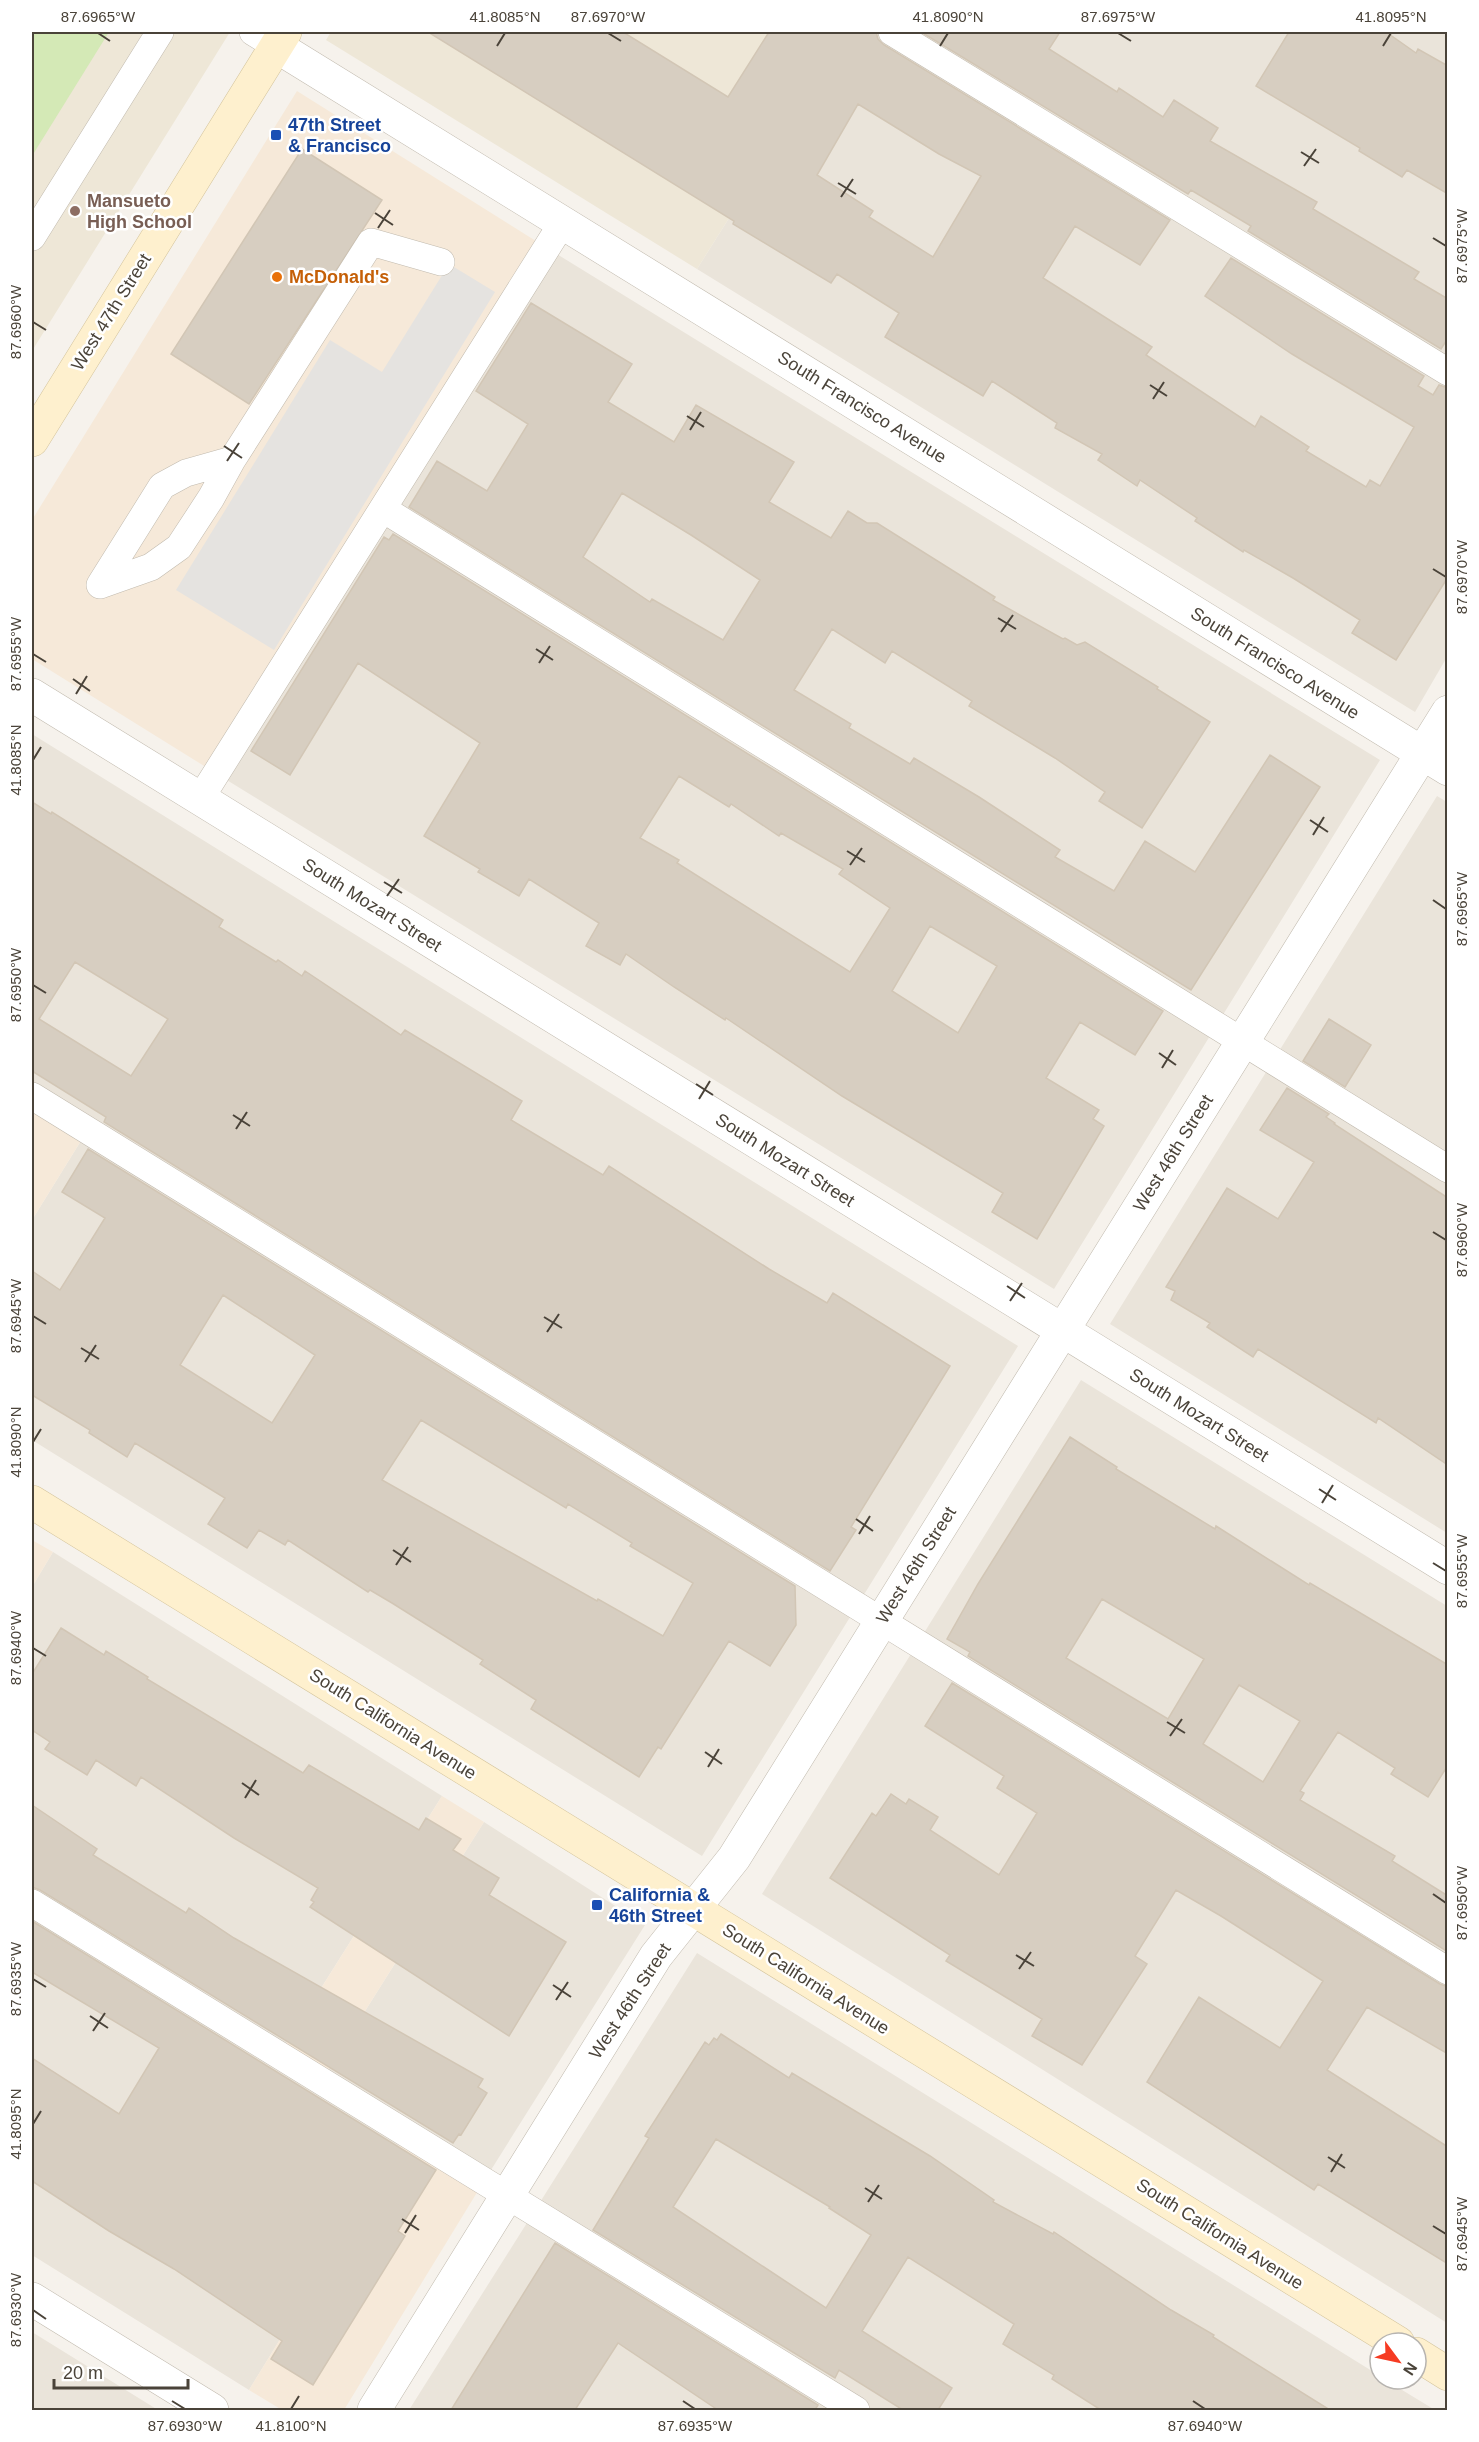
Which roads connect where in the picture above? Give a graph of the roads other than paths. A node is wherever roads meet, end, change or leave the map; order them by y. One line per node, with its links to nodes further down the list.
1 (160, 32): 5 (lane)
2 (892, 32): 7 (lane)
3 (271, 36): 4 (street, South Francisco Avenue); 8 (main road, West 47th Street)
4 (563, 222): 10 (lane); 13 (street, South Francisco Avenue)
5 (32, 237)
6 (441, 262): 9 (lane)
7 (1448, 372)
8 (32, 440)
9 (232, 460): 9 (lane)
10 (383, 509): 14 (lane); 15 (lane)
11 (32, 695): 14 (street, South Mozart Street)
12 (1448, 712): 13 (street, West 46th Street)
13 (1435, 761): 15 (street, West 46th Street)
14 (200, 799): 18 (street, South Mozart Street)
15 (1242, 1042): 17 (lane); 18 (street, West 46th Street)
16 (32, 1096): 21 (lane)
17 (1448, 1169)
18 (1063, 1330): 20 (street, South Mozart Street); 21 (street, West 46th Street)
19 (32, 1502): 23 (main road, South California Avenue)
20 (1448, 1568)
21 (882, 1622): 23 (street, West 46th Street); 24 (lane)
22 (32, 1903): 25 (lane)
23 (694, 1910): 25 (street, West 46th Street); 27 (main road, South California Avenue)
24 (1448, 1971)
25 (508, 2196): 31 (street, West 46th Street); 32 (lane)
26 (32, 2299): 30 (street)
27 (1378, 2331)
28 (1428, 2362): 29 (main road)
29 (1448, 2374)
30 (212, 2410)
31 (374, 2410)
32 (856, 2410)

